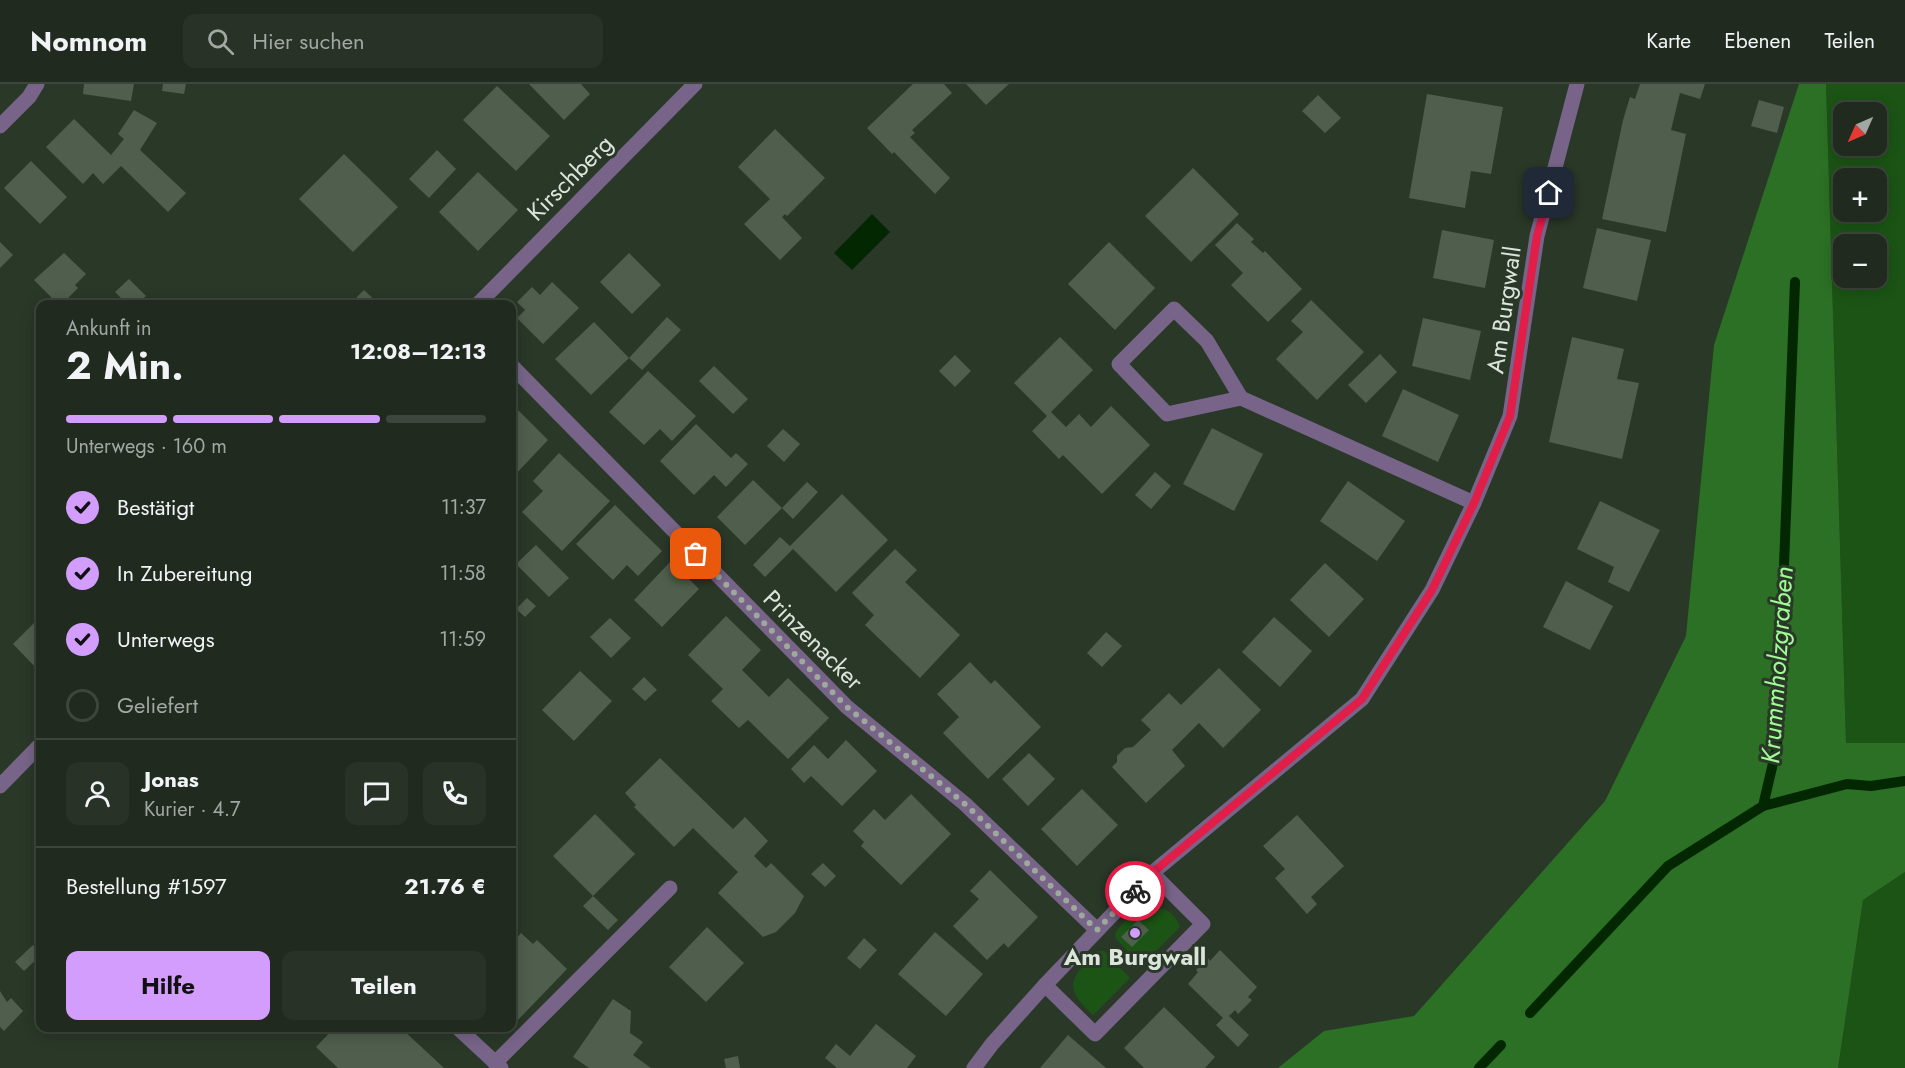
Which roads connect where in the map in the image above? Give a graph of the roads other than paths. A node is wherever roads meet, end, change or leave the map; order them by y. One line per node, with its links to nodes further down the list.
1 (37, 84): 4 (street)
2 (695, 84): 5 (street, Kirschberg)
3 (1577, 84): 8 (street, Am Burgwall)
4 (0, 126)
5 (482, 300)
6 (516, 370): 13 (street, Prinzenacker)
7 (1241, 398): 7 (street); 8 (street)
8 (1474, 503): 11 (street, Am Burgwall)
9 (36, 749): 10 (street)
10 (0, 786)
11 (1152, 873): 13 (street, Am Burgwall); 14 (street)
12 (670, 888): 16 (street)
13 (1097, 930): 14 (street, Am Burgwall)
14 (1045, 985): 17 (street, Am Burgwall)
15 (462, 1032): 16 (street)
16 (498, 1066)
17 (974, 1068)

